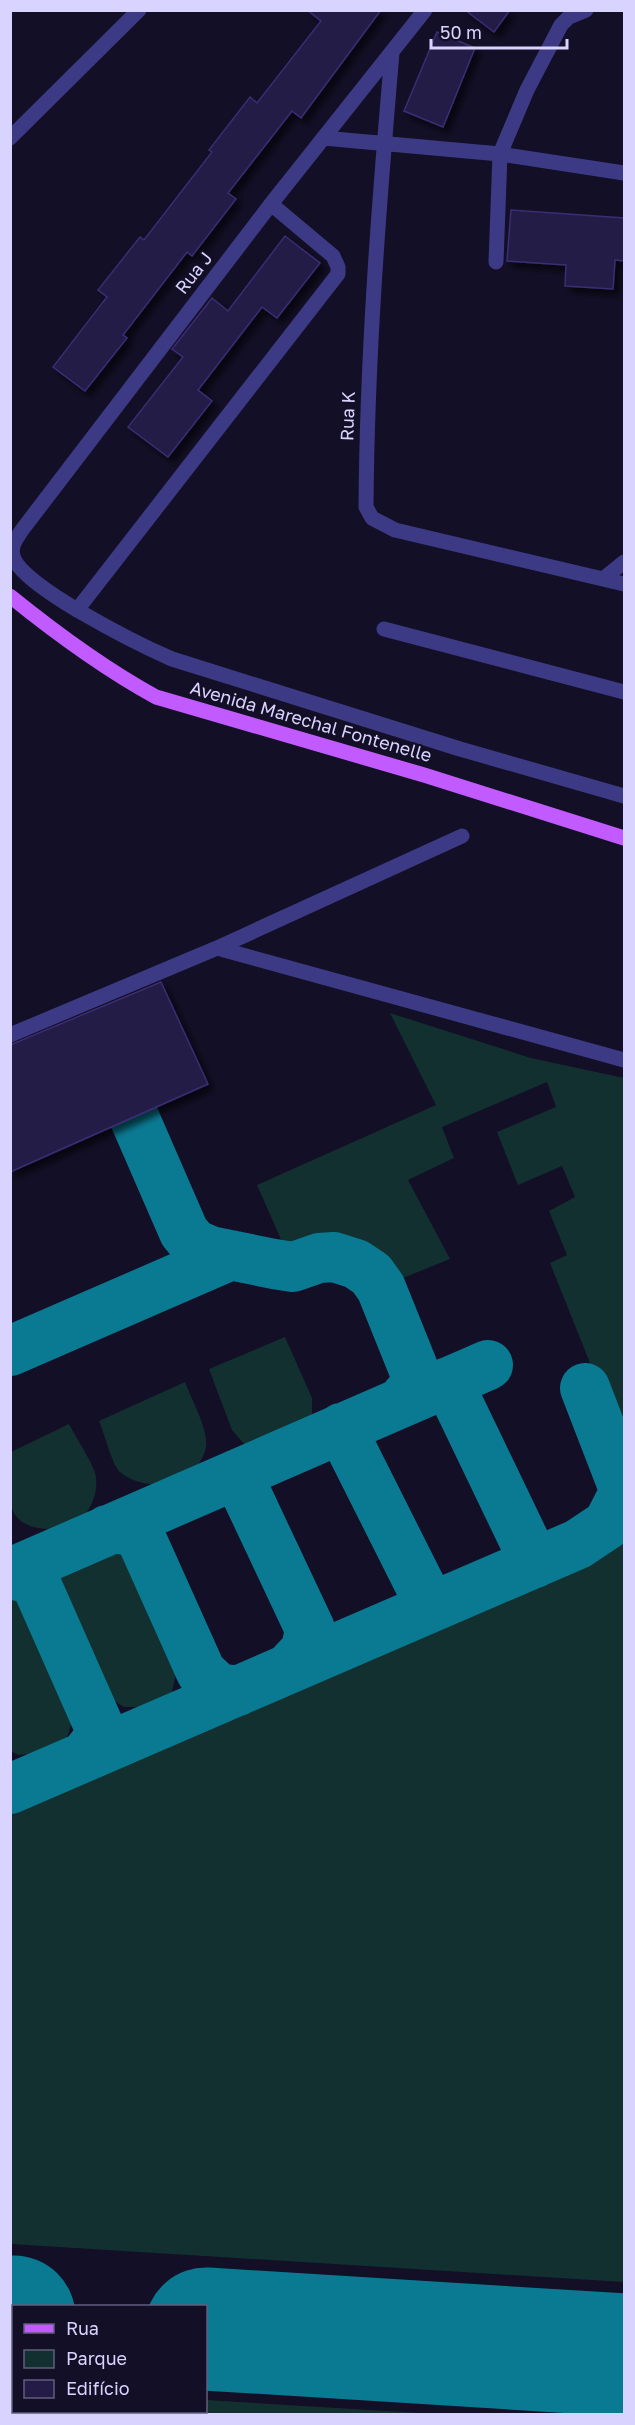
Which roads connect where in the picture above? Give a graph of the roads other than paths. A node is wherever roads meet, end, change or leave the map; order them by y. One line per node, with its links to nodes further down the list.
1 (139, 10): 5 (street)
2 (425, 10): 4 (street, Rua J)
3 (586, 10): 8 (street)
4 (392, 53): 6 (street, Rua J); 7 (street, Rua K)
5 (10, 138)
6 (322, 138): 7 (street); 10 (street, Rua J)
7 (385, 143): 8 (street); 13 (street, Rua K)
8 (500, 154): 9 (street); 11 (street)
9 (624, 173)
10 (271, 204): 16 (street, Rua J); 16 (street)
11 (496, 262)
12 (624, 562): 13 (street)
13 (603, 579): 14 (street, Rua K)
14 (624, 584)
15 (10, 596): 21 (main road, Avenida Marechal Fontenelle)
16 (77, 610): 19 (street)
17 (384, 629): 18 (street)
18 (624, 692)
19 (624, 796)
20 (462, 836): 22 (street)
21 (624, 838)
22 (217, 948): 23 (street); 24 (street)
23 (10, 1035)
24 (624, 1060)

